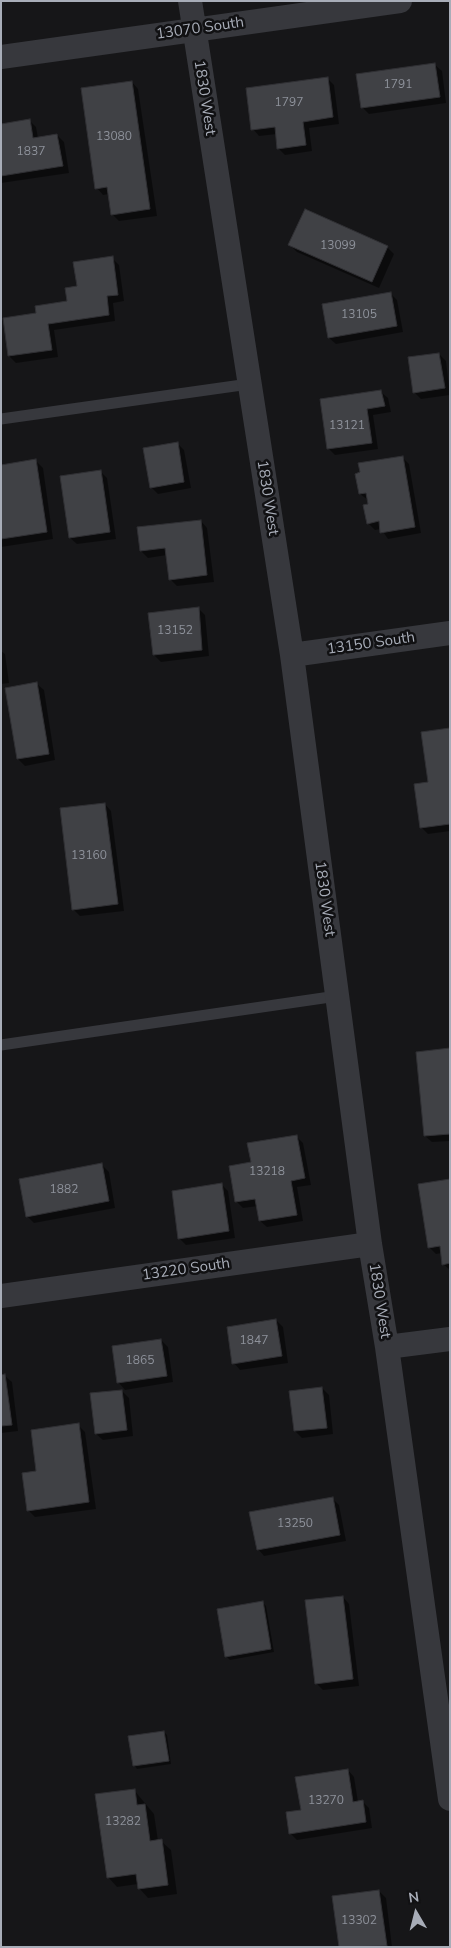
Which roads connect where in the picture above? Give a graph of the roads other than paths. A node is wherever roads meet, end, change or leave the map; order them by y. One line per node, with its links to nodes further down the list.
1 (190, 1): 3 (street, 1830 West)
2 (400, 1): 3 (street, 13070 South)
3 (194, 30): 4 (street, 13070 South); 5 (street, 1830 West)
4 (1, 57)
5 (249, 384): 6 (lane); 8 (street, 1830 West)
6 (1, 419)
7 (450, 633): 8 (street, 13150 South)
8 (292, 655): 9 (street, 1830 West)
9 (337, 996): 10 (lane); 11 (street, 1830 West)
10 (1, 1045)
11 (370, 1244): 12 (street, 13220 South); 14 (street, 1830 West)
12 (1, 1296)
13 (450, 1339): 14 (street)
14 (387, 1347): 15 (street, 1830 West)
15 (450, 1799)

